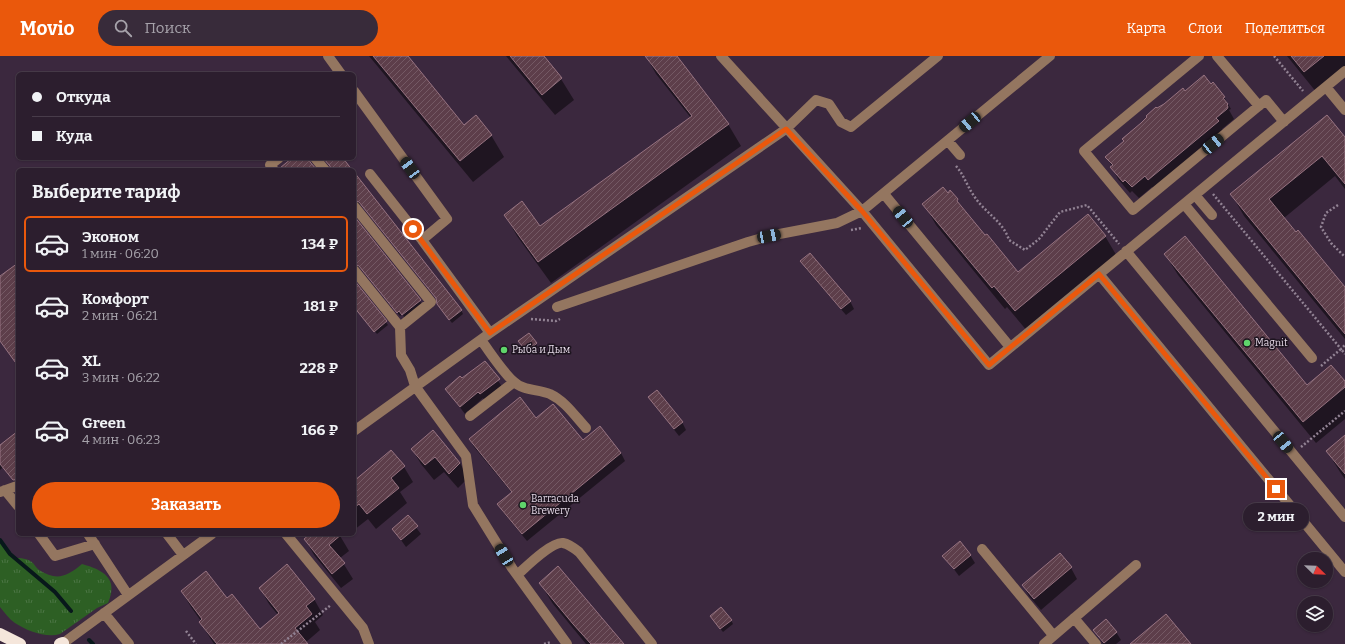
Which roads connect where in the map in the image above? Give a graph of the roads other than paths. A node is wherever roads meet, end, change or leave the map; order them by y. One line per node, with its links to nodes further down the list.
1 (328, 56): 8 (street)
2 (721, 56): 14 (street)
3 (938, 56): 14 (street)
4 (1050, 56): 15 (street)
5 (1199, 56): 11 (street)
6 (1217, 56): 11 (street)
7 (1345, 71): 9 (street)
8 (340, 72)
9 (1326, 87): 12 (street); 13 (street)
10 (356, 94): 28 (street)
11 (1259, 106): 13 (street)
12 (1345, 110)
13 (1284, 122): 23 (street)
14 (786, 129): 26 (street); 34 (street)
15 (944, 144): 16 (street); 22 (street)
16 (960, 156)
17 (276, 160): 19 (street)
18 (317, 160): 20 (street)
19 (272, 168)
20 (323, 168)
21 (370, 174): 28 (street)
22 (884, 194): 26 (street); 36 (street)
23 (1195, 195): 24 (street); 27 (street)
24 (1184, 204): 29 (street); 37 (street)
25 (356, 208): 33 (street)
26 (862, 211): 32 (street); 36 (street)
27 (1212, 215)
28 (422, 240): 34 (street)
29 (1126, 252): 31 (street); 46 (street)
30 (356, 272): 33 (street)
31 (1099, 274): 36 (street); 56 (street)
32 (557, 307)
33 (400, 327): 39 (street)
34 (490, 333): 35 (street)
35 (481, 340): 38 (street); 39 (street)
36 (1010, 347)
37 (1312, 358)
38 (514, 382): 40 (street); 41 (street)
39 (415, 386): 42 (street); 57 (street)
40 (470, 416)
41 (586, 428)
42 (356, 430)
43 (16, 486): 44 (street)
44 (3, 491): 45 (street)
45 (16, 504)
46 (1345, 517)
47 (40, 536): 52 (street)
48 (89, 536): 52 (street)
49 (169, 536): 54 (street)
50 (209, 536): 54 (street)
51 (288, 536): 66 (street)
52 (95, 544): 58 (street)
53 (982, 549): 62 (street)
54 (183, 555): 58 (street)
55 (1136, 565): 60 (street)
56 (1345, 572)
57 (517, 575): 67 (street); 68 (street)
58 (128, 595): 59 (street)
59 (104, 613): 64 (street); 65 (street)
60 (1074, 618): 62 (street); 70 (street)
61 (0, 634): 63 (highway)
62 (1054, 636): 69 (street)
63 (20, 644)
64 (61, 644)
65 (129, 644)
66 (369, 644)
67 (567, 644)
68 (652, 644)
69 (1044, 644)
70 (1096, 644)

